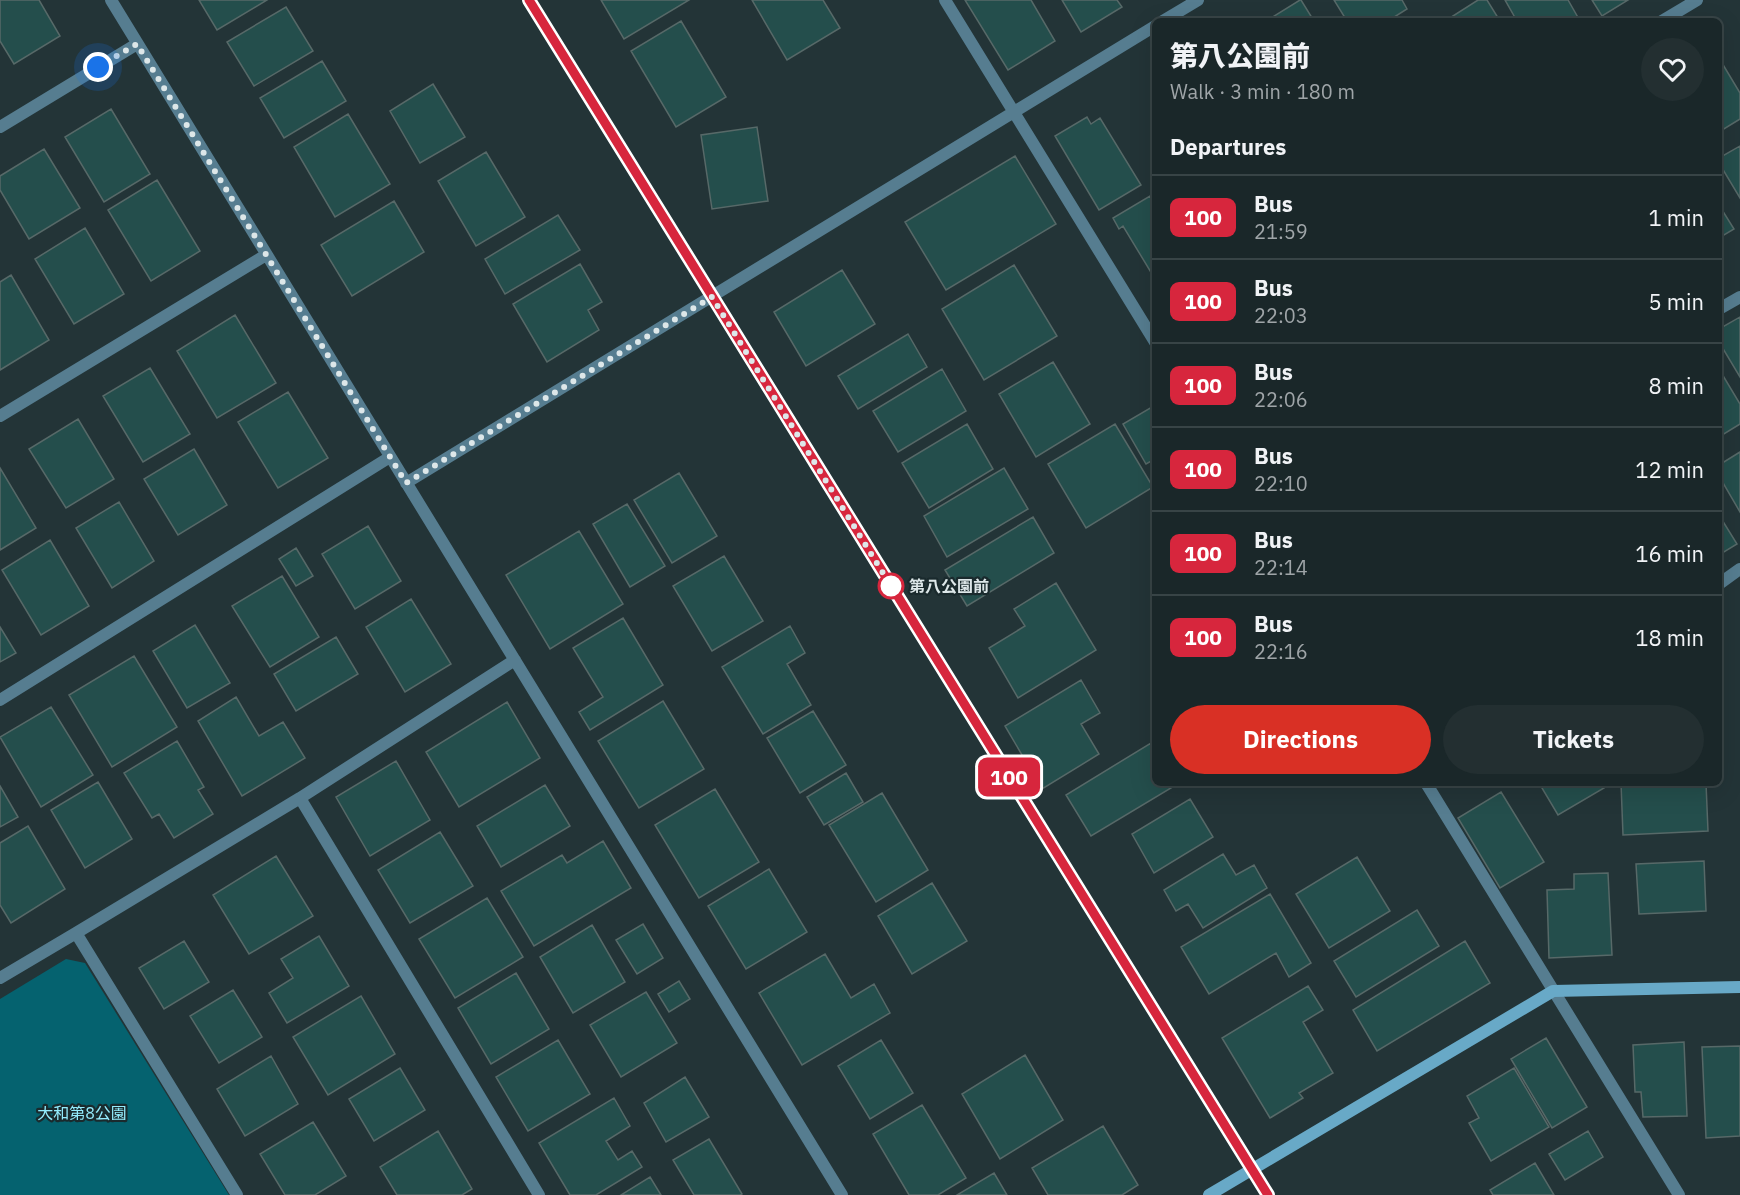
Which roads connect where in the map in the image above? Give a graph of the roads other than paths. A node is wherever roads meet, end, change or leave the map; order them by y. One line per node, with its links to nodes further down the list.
1 (111, 0): 9 (street)
2 (529, 0): 13 (street)
3 (945, 0): 10 (street)
4 (1198, 0): 6 (street)
5 (1697, 0): 7 (street)
6 (1168, 18)
7 (1667, 18)
8 (1152, 28): 10 (street)
9 (137, 44): 11 (street); 12 (street)
10 (1014, 112): 13 (street); 16 (street)
11 (0, 127)
12 (266, 255): 17 (street); 18 (street)
13 (712, 297): 19 (street); 30 (street)
14 (1740, 297): 15 (street)
15 (1722, 307)
16 (1150, 322)
17 (0, 416)
18 (390, 457): 19 (street); 23 (street)
19 (406, 483): 22 (street)
20 (1740, 569): 21 (street)
21 (1722, 582)
22 (515, 660): 25 (street); 33 (street)
23 (0, 700)
24 (1428, 786): 29 (street)
25 (300, 798): 26 (street); 32 (street)
26 (76, 933): 27 (street); 31 (street)
27 (0, 978)
28 (1740, 987): 29 (street)
29 (1553, 991): 30 (street); 36 (street)
30 (1252, 1169): 34 (street); 35 (street)
31 (237, 1195)
32 (539, 1195)
33 (842, 1195)
34 (1209, 1195)
35 (1268, 1195)
36 (1679, 1195)

